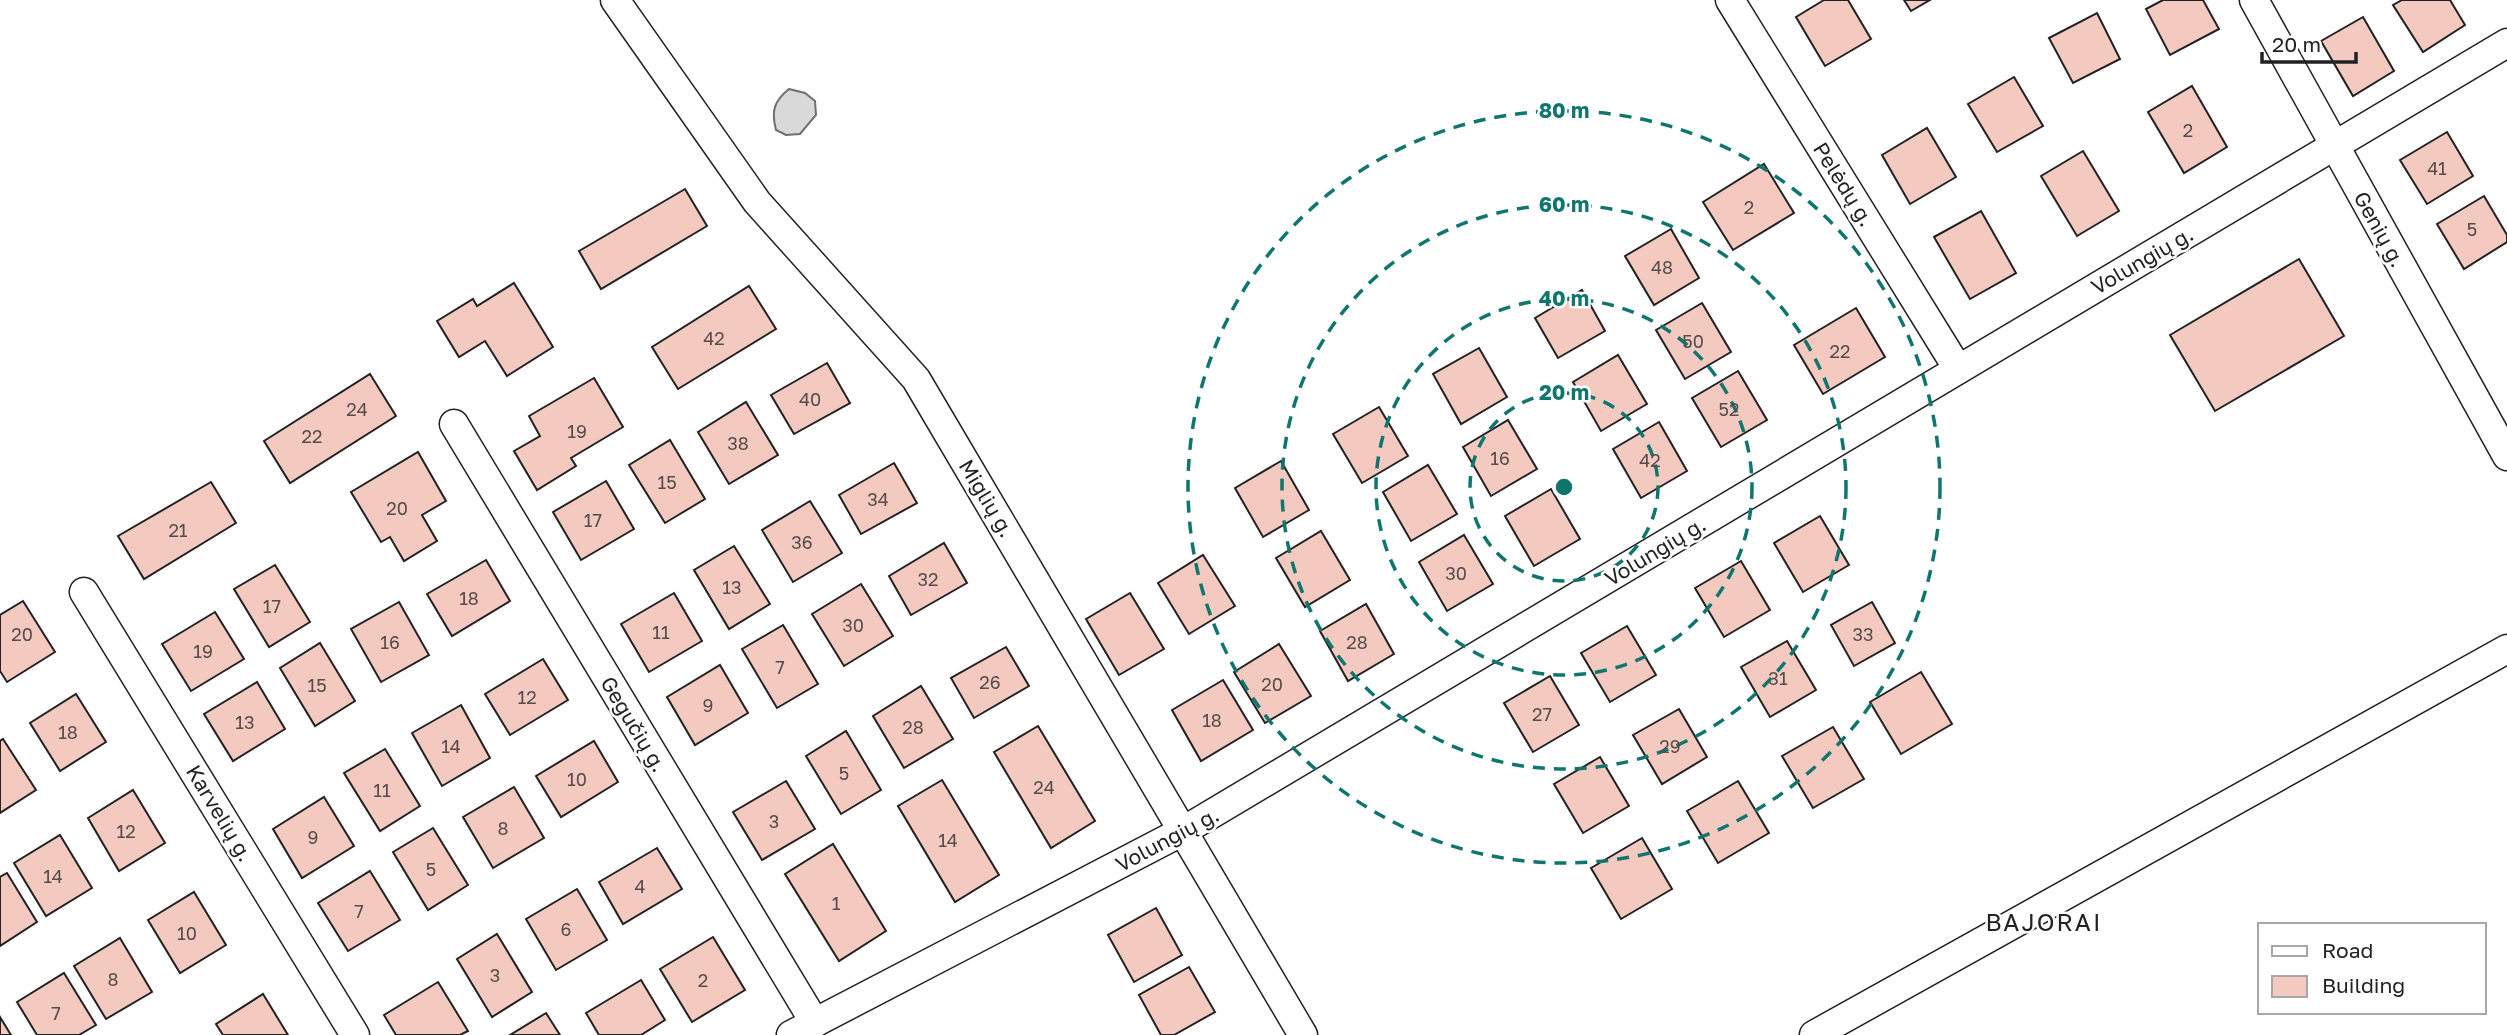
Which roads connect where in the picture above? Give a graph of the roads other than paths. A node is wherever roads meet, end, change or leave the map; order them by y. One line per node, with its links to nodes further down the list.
1 (615, 0): 11 (street, Miglių g.)
2 (1730, 0): 6 (street, Pelėdų g.)
3 (2254, 0): 5 (street, Genių g.)
4 (2507, 43): 5 (street, Volungių g.)
5 (2335, 147): 6 (street, Volungių g.); 8 (street, Genių g.)
6 (1958, 369): 11 (street, Volungių g.)
7 (454, 424): 12 (street, Gegučių g.)
8 (2507, 456)
9 (85, 592): 13 (street, Karvelių g.)
10 (2507, 649): 15 (street)
11 (1183, 831): 12 (street, Volungių g.); 14 (street, Miglių g.)
12 (803, 1029)
13 (355, 1035)
14 (1303, 1035)
15 (1814, 1035)

